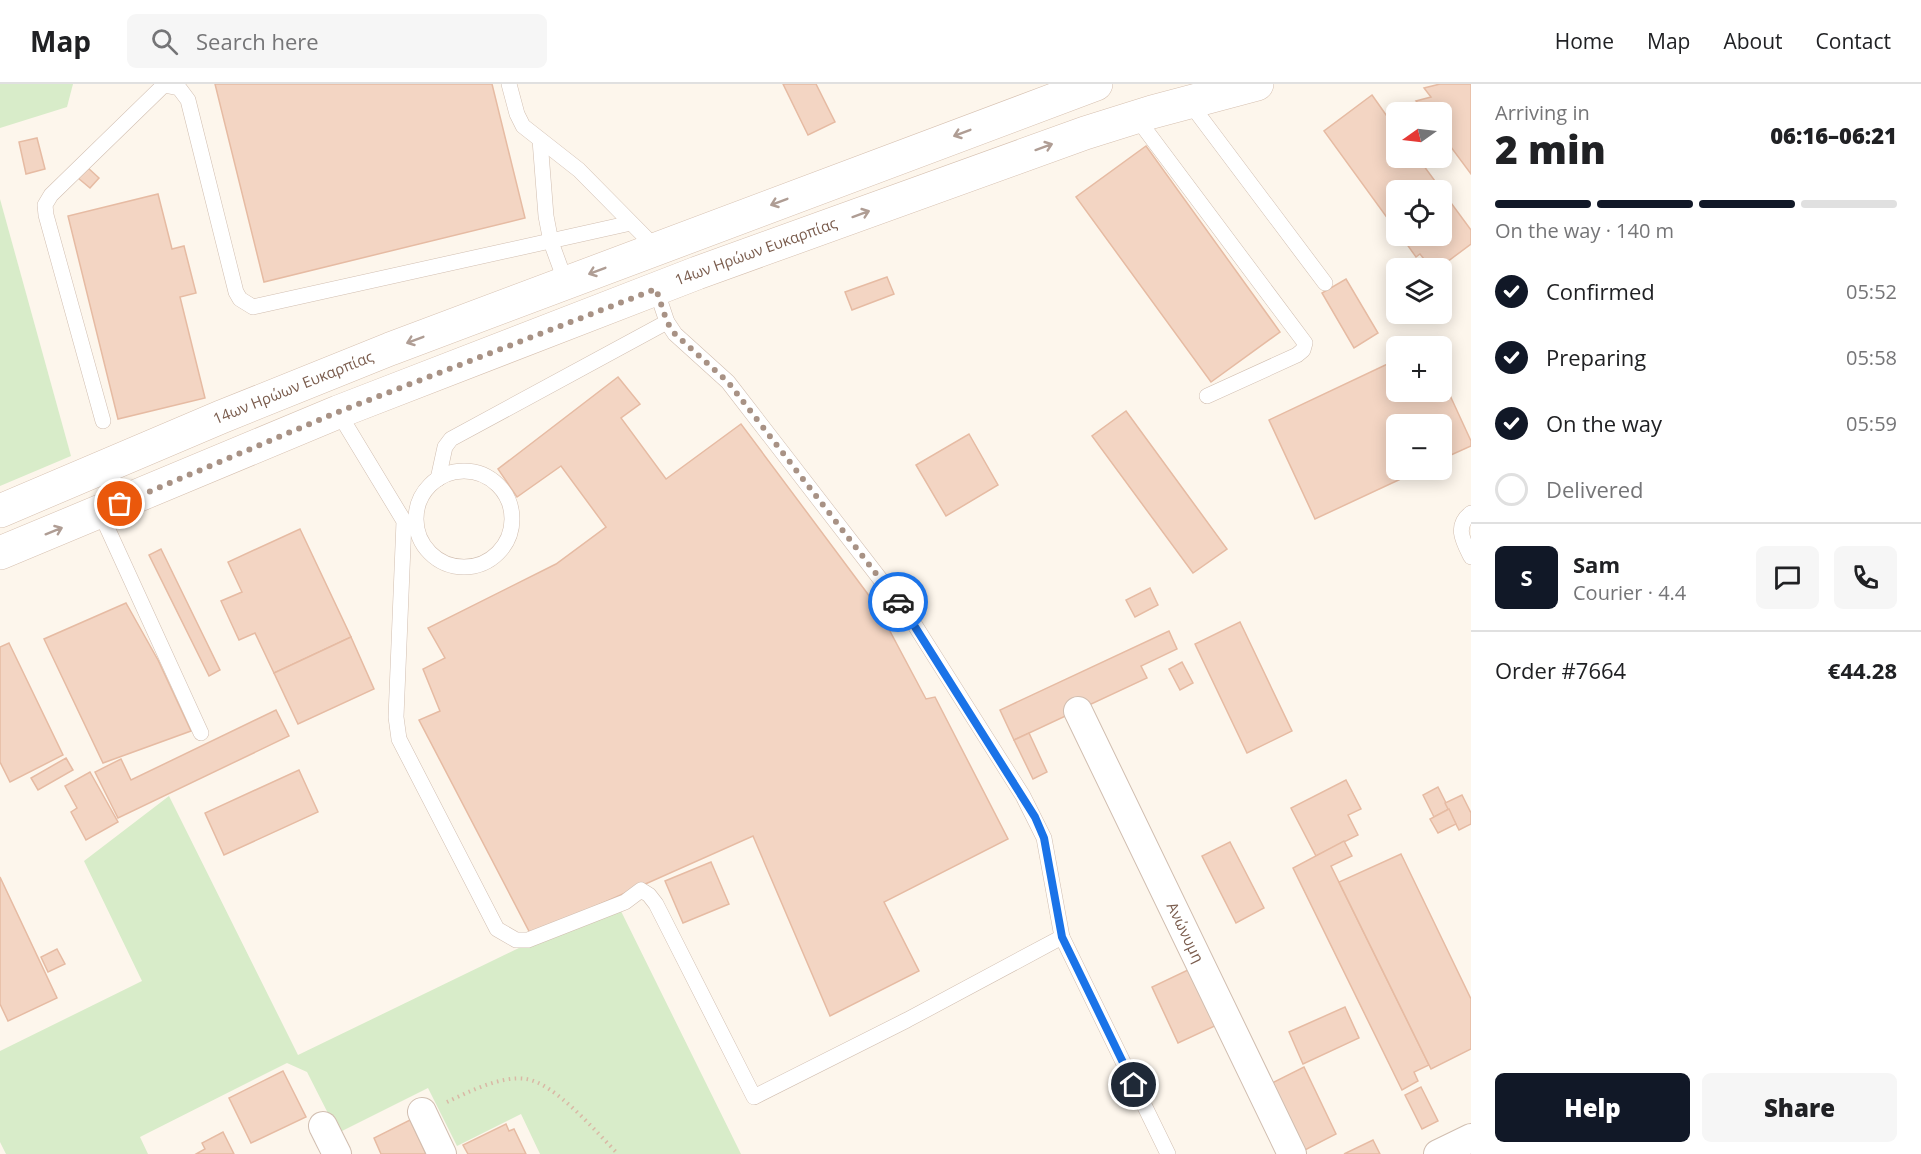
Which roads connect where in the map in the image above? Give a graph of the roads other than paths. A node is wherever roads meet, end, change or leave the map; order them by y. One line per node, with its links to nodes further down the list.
1 (509, 84): 7 (lane)
2 (1096, 84): 10 (main road, 14ων Ηρώων Ευκαρπίας, one-way to 10)
3 (1257, 84): 5 (main road, 14ων Ηρώων Ευκαρπίας)
4 (164, 85): 9 (lane); 17 (lane)
5 (1189, 102): 6 (main road, 14ων Ηρώων Ευκαρπίας); 12 (lane)
6 (1136, 117): 13 (main road, 14ων Ηρώων Ευκαρπίας, one-way to 6); 15 (lane)
7 (540, 141): 8 (lane); 9 (lane)
8 (631, 222): 9 (lane); 10 (lane)
9 (551, 242): 11 (lane)
10 (656, 248): 11 (main road, 14ων Ηρώων Ευκαρπίας, one-way to 11)
11 (566, 283): 19 (main road, 14ων Ηρώων Ευκαρπίας, one-way to 19)
12 (1325, 283)
13 (656, 289): 14 (lane); 16 (main road, 14ων Ηρώων Ευκαρπίας)
14 (667, 322): 18 (lane); 27 (lane)
15 (1207, 396)
16 (338, 412): 20 (main road, 14ων Ηρώων Ευκαρπίας); 22 (lane)
17 (103, 421)
18 (438, 478): 22 (lane); 22 (lane)
19 (0, 511)
20 (100, 512): 23 (main road, 14ων Ηρώων Ευκαρπίας, one-way to 20); 26 (lane)
21 (1471, 513): 24 (lane)
22 (410, 520): 27 (lane)
23 (0, 553)
24 (1471, 557)
25 (1078, 711): 34 (street, Ανώνυμη)
26 (201, 733)
27 (1062, 937): 33 (lane)
28 (422, 1112): 32 (street)
29 (323, 1126): 31 (street)
30 (1471, 1138): 35 (street)
31 (337, 1154)
32 (442, 1154)
33 (1168, 1154)
34 (1292, 1154)
35 (1438, 1154)

